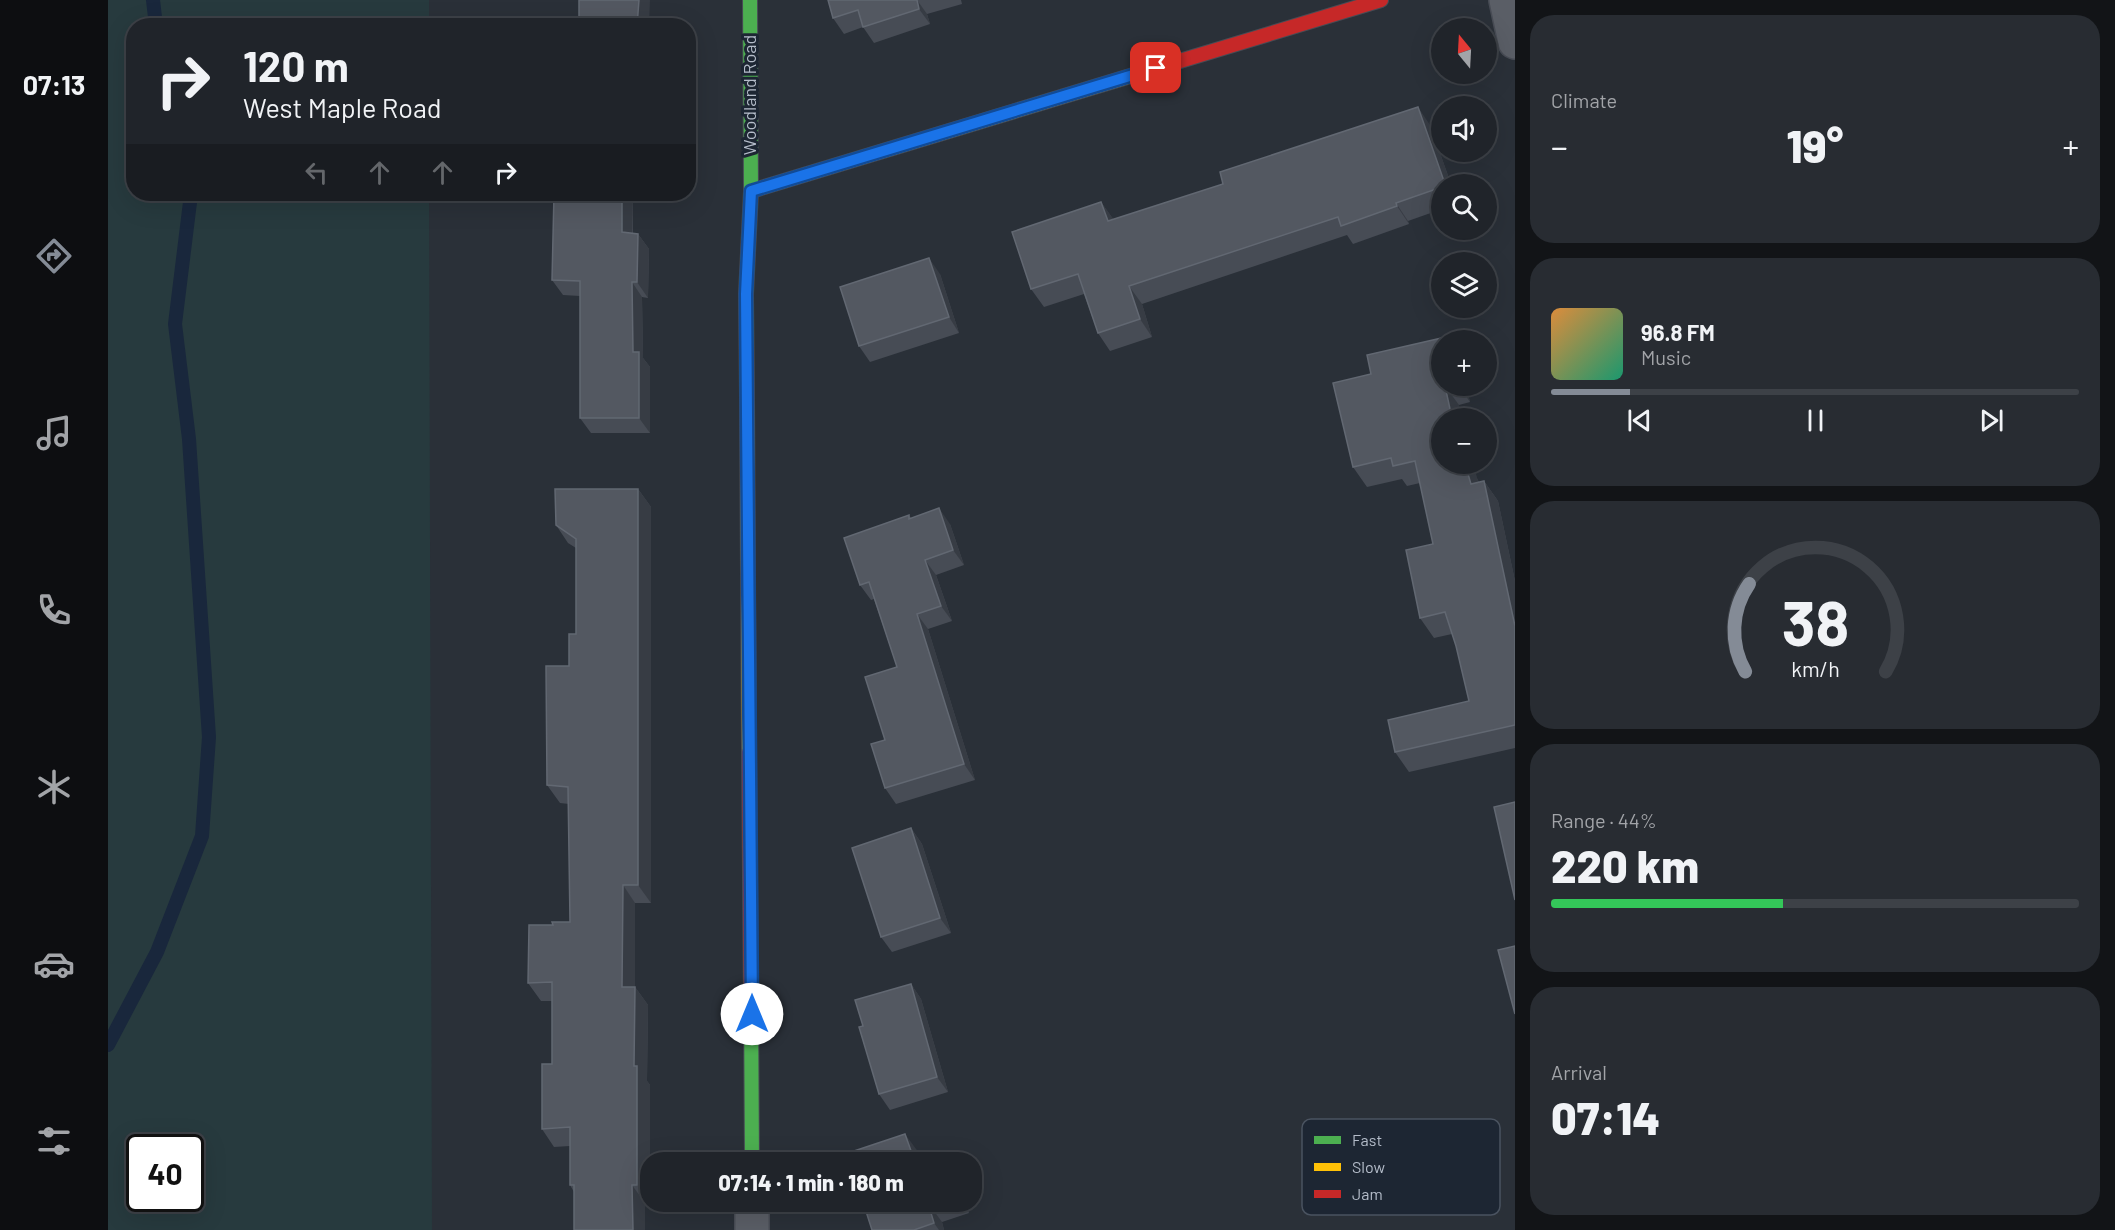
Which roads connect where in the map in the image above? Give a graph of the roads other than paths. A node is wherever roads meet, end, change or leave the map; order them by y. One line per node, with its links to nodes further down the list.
1 (750, 0): 5 (street, Woodland Road)
2 (1381, 0): 5 (street)
3 (1506, 0): 4 (street)
4 (1515, 42)
5 (751, 191): 6 (street, Woodland Road)
6 (752, 1152)
7 (752, 1212): 8 (street)
8 (752, 1230)

